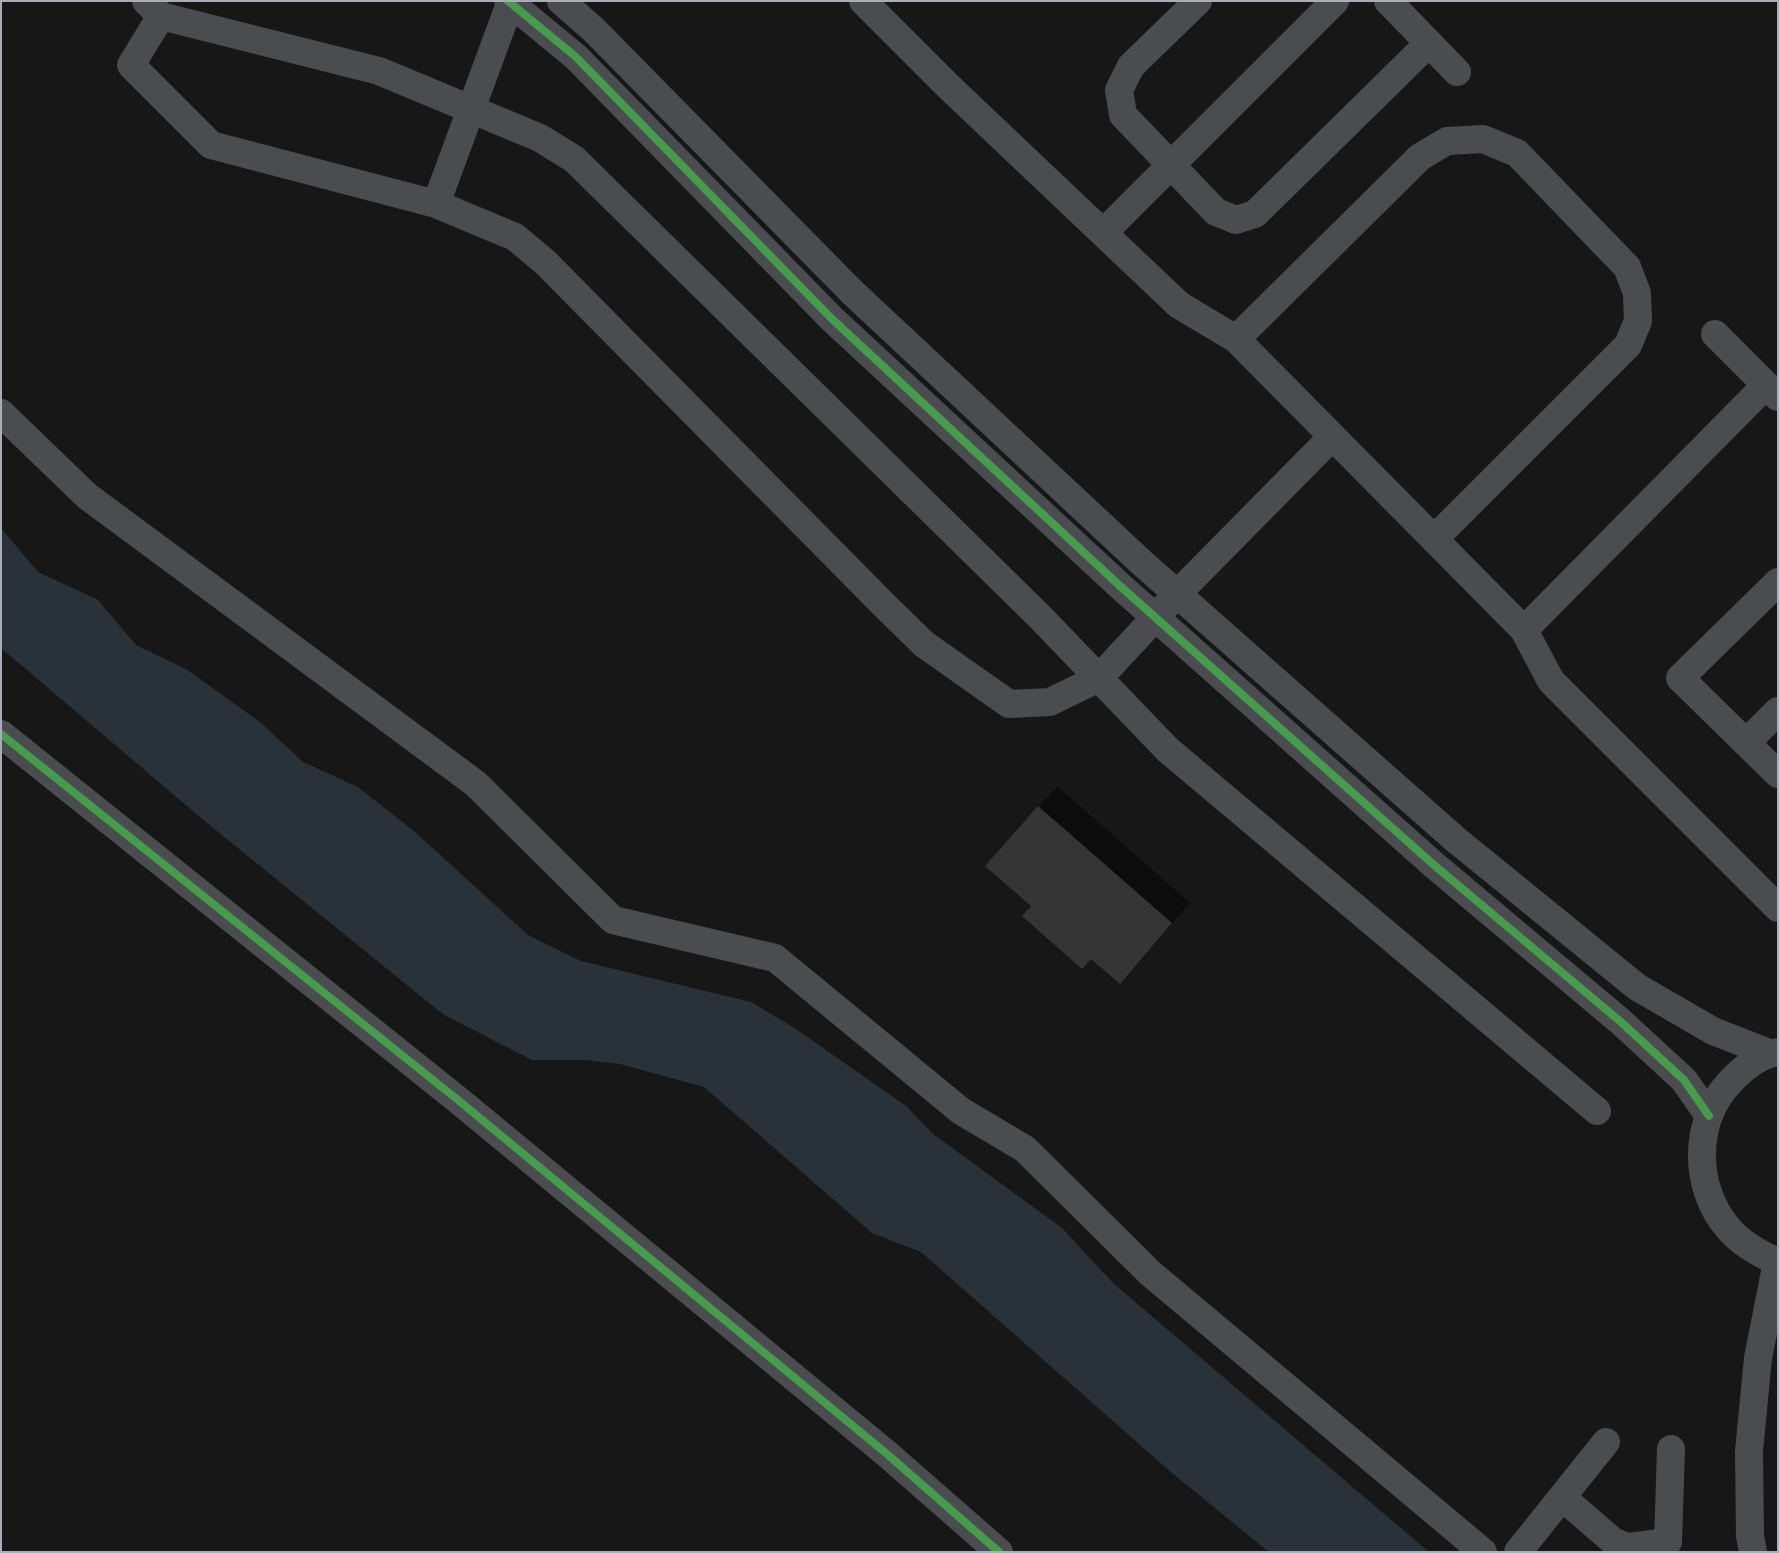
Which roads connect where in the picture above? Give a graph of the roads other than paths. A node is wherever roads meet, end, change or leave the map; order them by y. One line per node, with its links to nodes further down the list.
1 (561, 1): 21 (street)
2 (863, 1): 13 (street)
3 (1198, 1): 11 (street)
4 (1335, 1): 11 (street)
5 (1388, 1): 8 (street)
6 (510, 2): 10 (street); 22 (street)
7 (154, 8): 10 (street); 12 (street)
8 (1429, 43): 9 (street); 11 (street)
9 (1457, 72)
10 (471, 109): 12 (street); 24 (street)
11 (1171, 165): 13 (street)
12 (436, 204): 24 (street)
13 (1104, 232): 15 (street)
14 (1715, 334): 16 (street)
15 (1236, 339): 18 (street); 19 (street)
16 (1772, 391): 23 (street)
17 (1, 413): 38 (street)
18 (1332, 436): 19 (street); 21 (street)
19 (1434, 539): 23 (street)
20 (1778, 582): 27 (street)
21 (1177, 594): 22 (street); 30 (street)
22 (1156, 617): 24 (street); 32 (street)
23 (1524, 630): 29 (street)
24 (1099, 678): 31 (street)
25 (1778, 711): 27 (street)
26 (1, 734): 37 (street)
27 (1746, 743): 28 (street)
28 (1778, 774)
29 (1778, 908)
30 (1774, 1052): 32 (street)
31 (1597, 1111)
32 (1708, 1116): 33 (street)
33 (1777, 1262): 40 (street)
34 (1606, 1442): 36 (street)
35 (1670, 1450): 36 (street)
36 (1562, 1497): 39 (street)
37 (999, 1552)
38 (1483, 1552)
39 (1518, 1552)
40 (1753, 1552)

